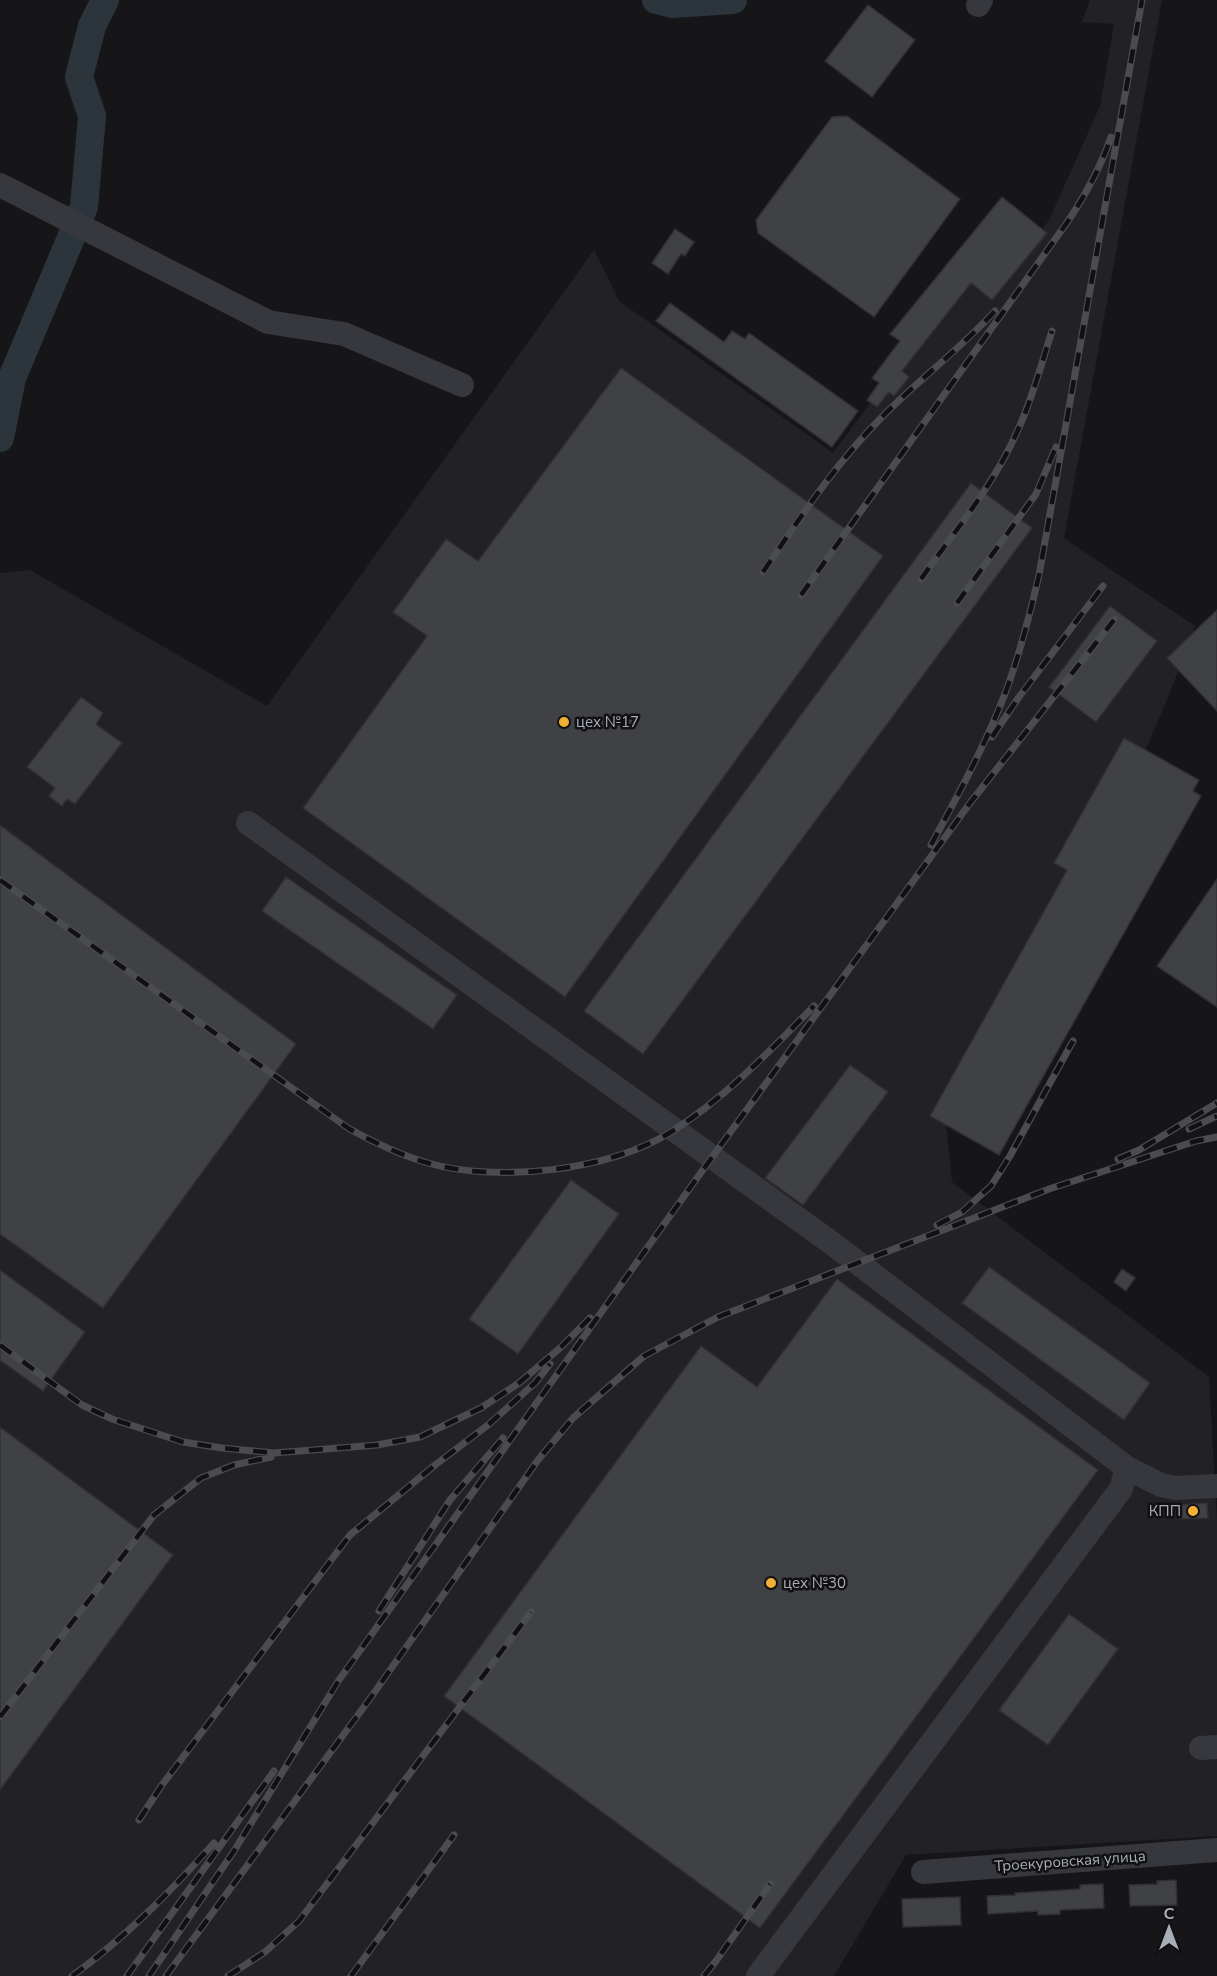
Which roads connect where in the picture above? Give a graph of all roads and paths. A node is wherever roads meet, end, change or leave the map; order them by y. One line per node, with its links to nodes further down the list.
1 (0, 185): 2 (street)
2 (462, 385)
3 (248, 823): 4 (street)
4 (1127, 1468): 5 (street); 8 (street)
5 (1217, 1486)
6 (1217, 1850): 7 (street, Троекуровская улица)
7 (923, 1872)
8 (758, 1976)

